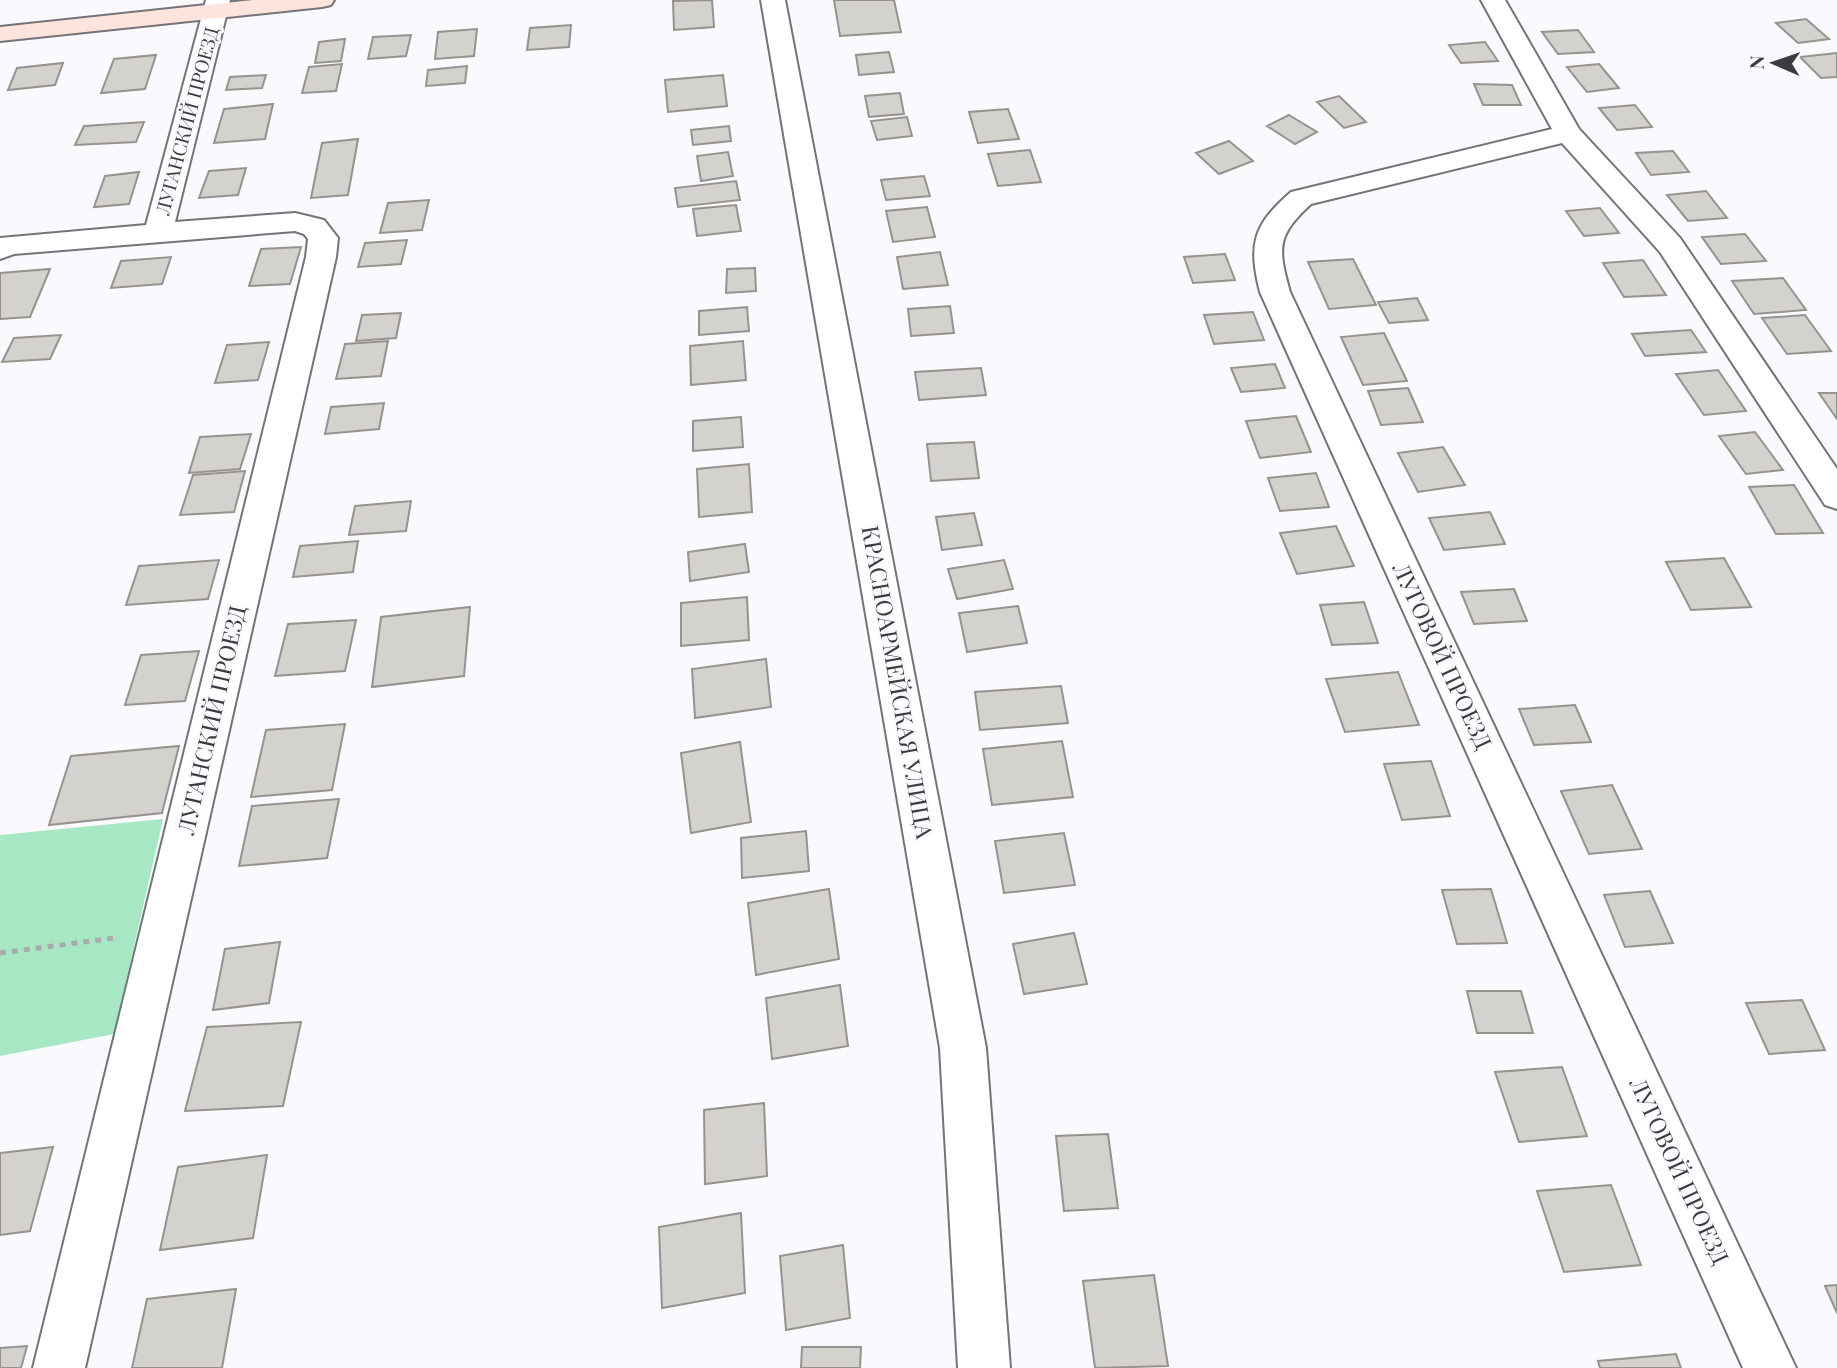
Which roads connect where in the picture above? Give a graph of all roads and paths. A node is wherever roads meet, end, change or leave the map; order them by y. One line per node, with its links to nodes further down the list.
1 (322, 0): 4 (street)
2 (773, 0): 13 (street, КРАСНОАРМЕЙСКАЯ УЛИЦА)
3 (1493, 0): 6 (street)
4 (217, 5): 5 (street); 7 (street, ЛУГАНСКИЙ ПРОЕЗД)
5 (0, 34)
6 (1568, 133): 9 (street); 14 (street, ЛУГОВОЙ ПРОЕЗД)
7 (158, 233): 8 (street, ЛУГАНСКИЙ ПРОЕЗД); 10 (street, ЛУГАНСКИЙ ПРОЕЗД)
8 (0, 249)
9 (1837, 496)
10 (162, 931): 11 (path); 12 (street, ЛУГАНСКИЙ ПРОЕЗД)
11 (0, 953)
12 (60, 1368)
13 (984, 1368)
14 (1770, 1368)

